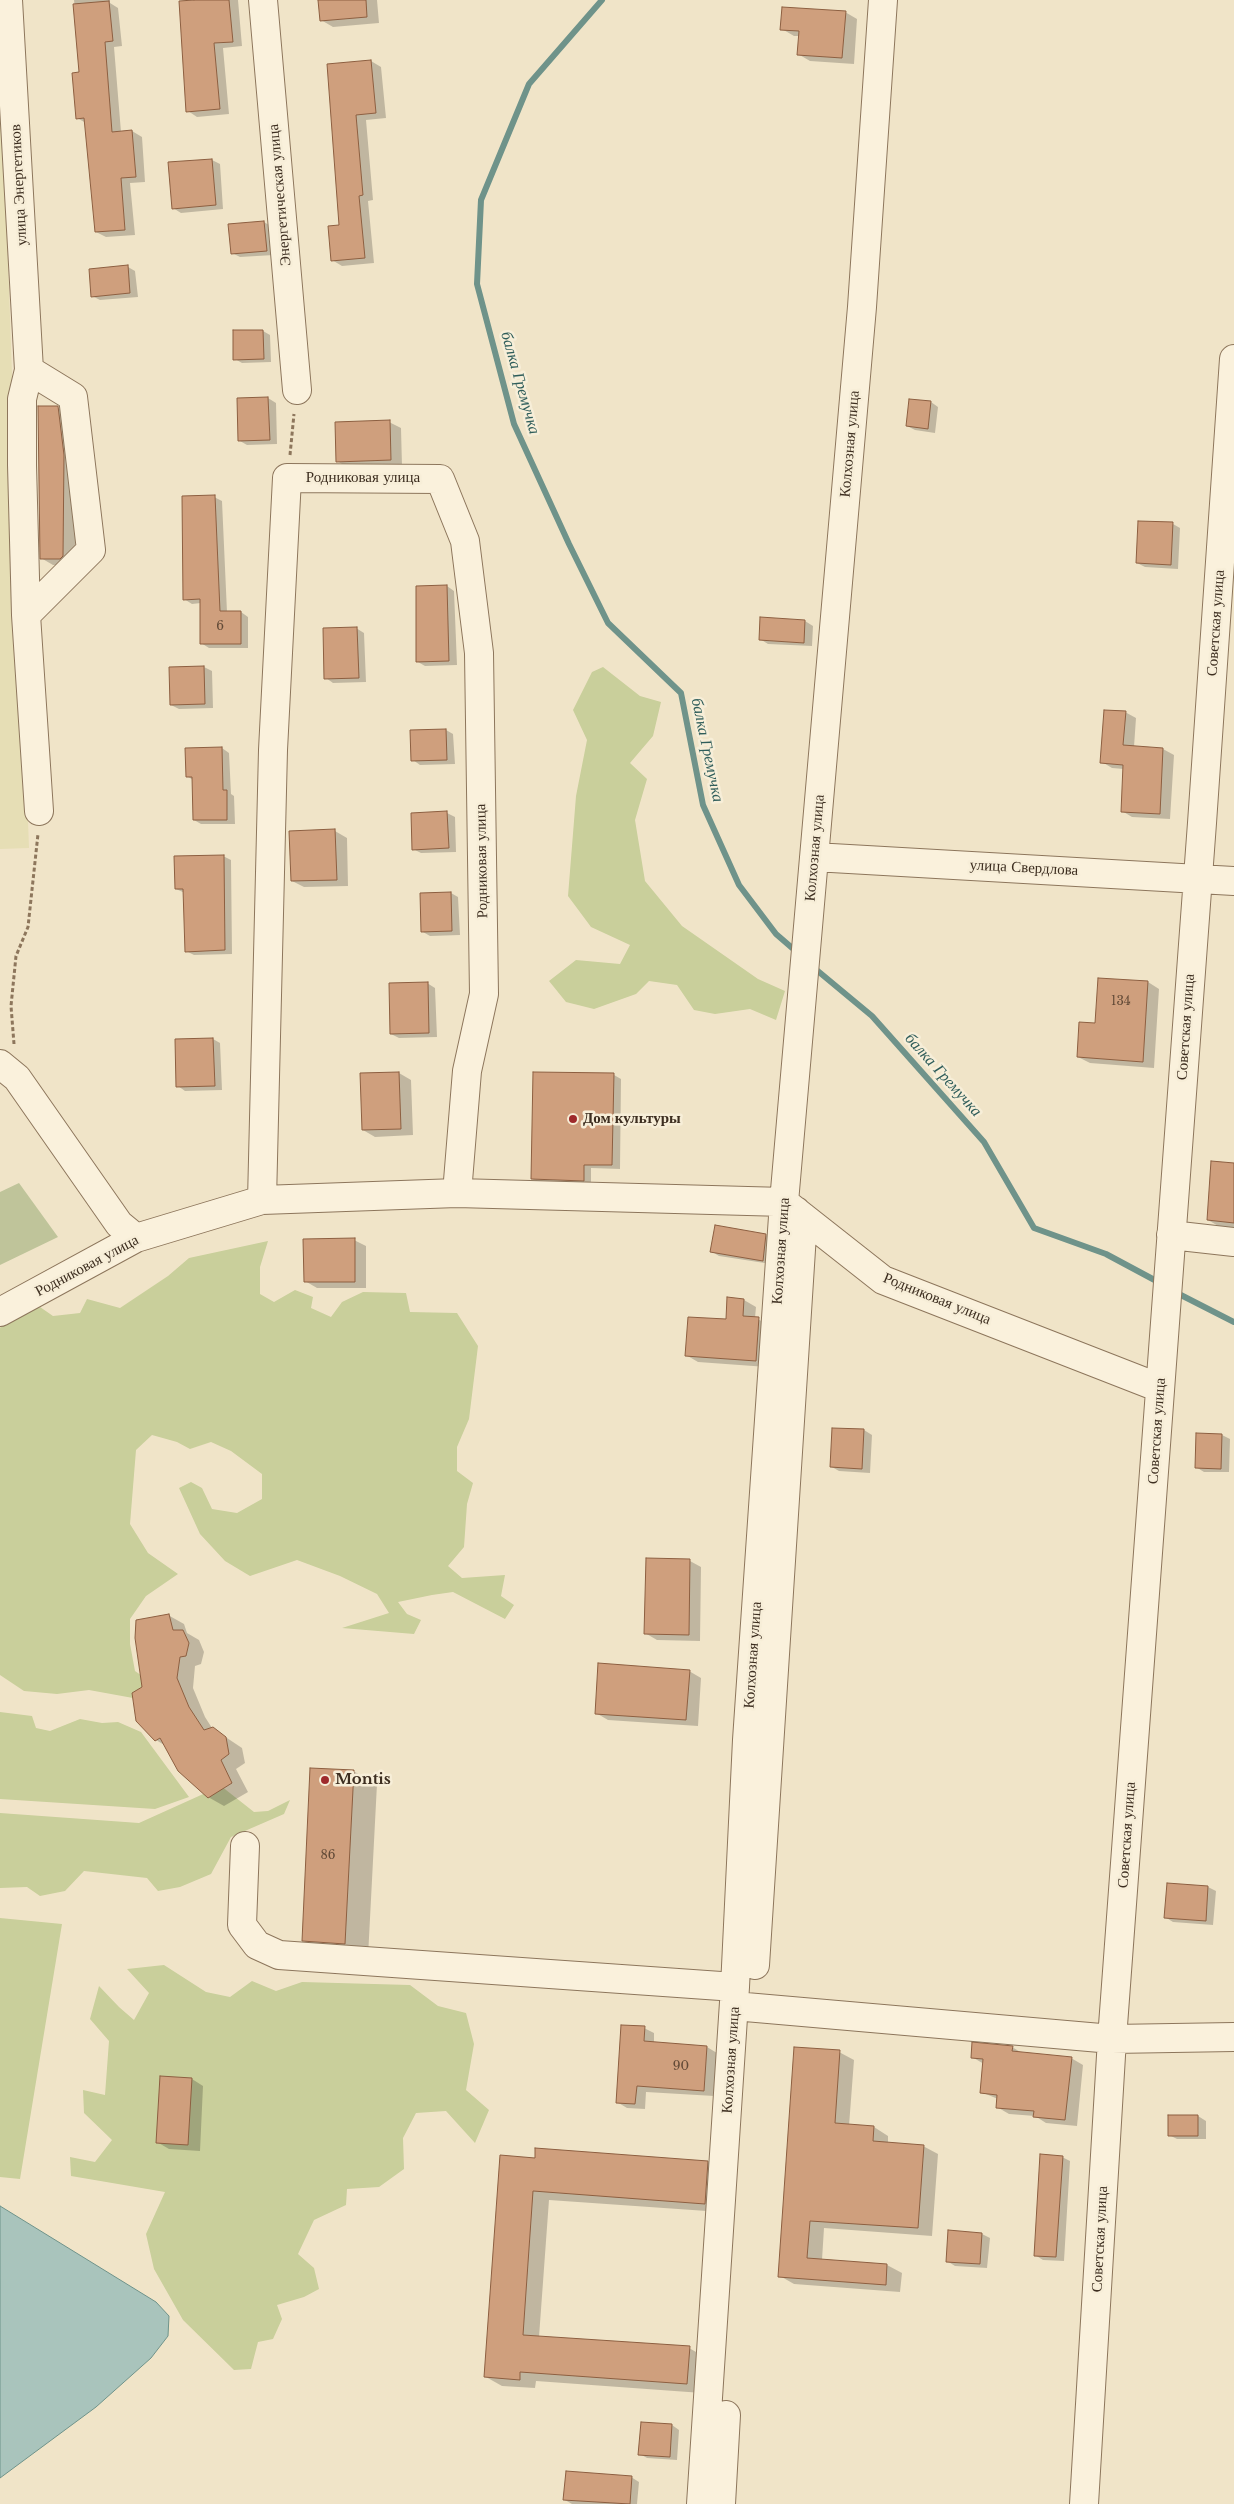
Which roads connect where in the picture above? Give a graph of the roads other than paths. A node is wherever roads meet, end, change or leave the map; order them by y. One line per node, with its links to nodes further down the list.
1 (8, 0): 5 (street, улица Энергетиков)
2 (263, 0): 6 (street, Энергетическая улица)
3 (883, 0): 9 (street, Колхозная улица)
4 (1234, 359): 10 (street, Советская улица)
5 (29, 370): 7 (street, улица Энергетиков); 7 (street)
6 (297, 390)
7 (26, 615): 8 (street, улица Энергетиков)
8 (39, 811)
9 (814, 857): 10 (street, улица Свердлова); 15 (street, Колхозная улица)
10 (1197, 878): 11 (street, улица Свердлова); 16 (street, Советская улица)
11 (1234, 881)
12 (9, 1071): 17 (street)
13 (457, 1193): 14 (street, Родниковая улица); 14 (street, Родниковая улица); 15 (street, Родниковая улица)
14 (262, 1200): 17 (street, Родниковая улица)
15 (790, 1207): 20 (street, Родниковая улица); 22 (street, Колхозная улица)
16 (1171, 1234): 18 (street); 20 (street, Советская улица)
17 (136, 1238): 19 (street, Родниковая улица)
18 (1234, 1242)
19 (0, 1312)
20 (1160, 1388): 24 (street, Советская улица)
21 (245, 1846): 22 (street)
22 (741, 2001): 24 (street); 25 (street, Колхозная улица); 26 (street, Колхозная улица)
23 (1234, 2037): 24 (street)
24 (1112, 2040): 27 (street, Советская улица)
25 (701, 2504)
26 (721, 2504)
27 (1084, 2504)

